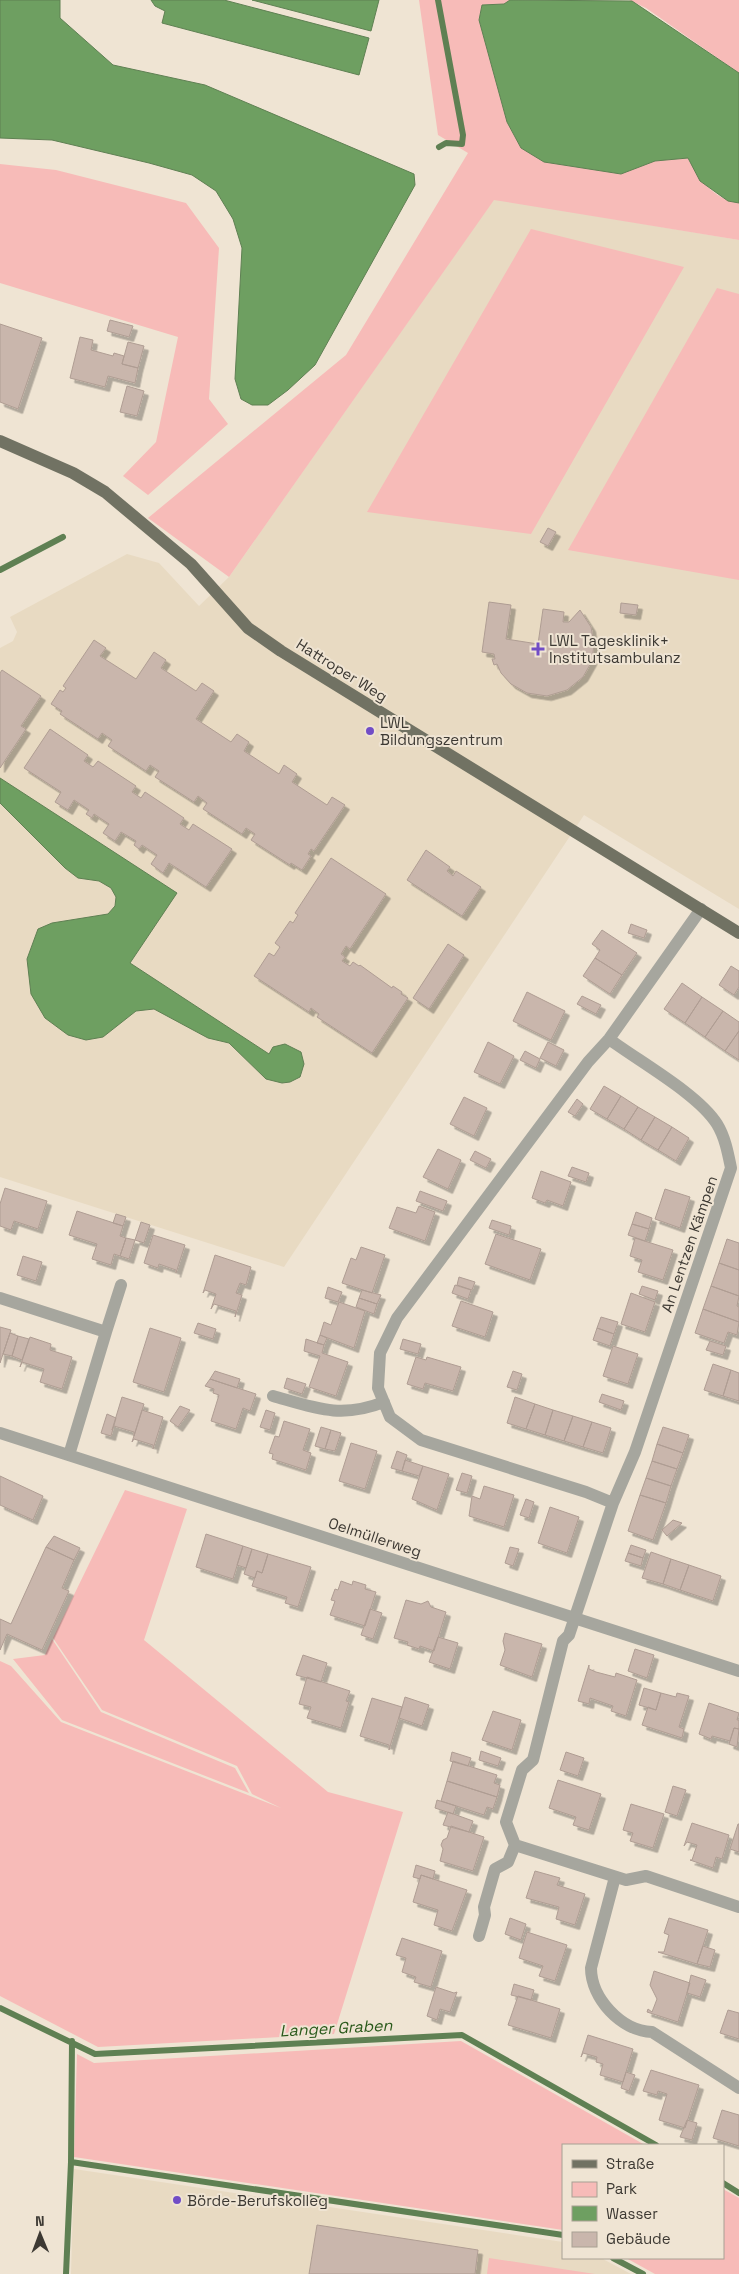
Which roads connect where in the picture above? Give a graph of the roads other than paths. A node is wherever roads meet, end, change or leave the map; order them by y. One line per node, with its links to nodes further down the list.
1 (0, 441): 2 (main road, Hattroper Weg)
2 (701, 909): 3 (main road, Hattroper Weg); 4 (street)
3 (739, 933)
4 (609, 1039): 9 (street); 12 (street, An Lentzen Kämpen)
5 (121, 1285): 7 (street)
6 (0, 1298): 7 (street)
7 (106, 1332): 11 (street)
8 (273, 1396): 9 (street)
9 (384, 1402): 12 (street)
10 (0, 1433): 11 (street, Oelmüllerweg)
11 (68, 1456): 13 (street, Oelmüllerweg)
12 (613, 1503): 13 (street, An Lentzen Kämpen)
13 (574, 1618): 14 (street, Oelmüllerweg); 15 (street, An Lentzen Kämpen)
14 (739, 1671)
15 (515, 1845): 16 (street); 18 (street)
16 (615, 1877): 17 (street); 19 (street)
17 (739, 1907)
18 (479, 1936)
19 (739, 2088)

